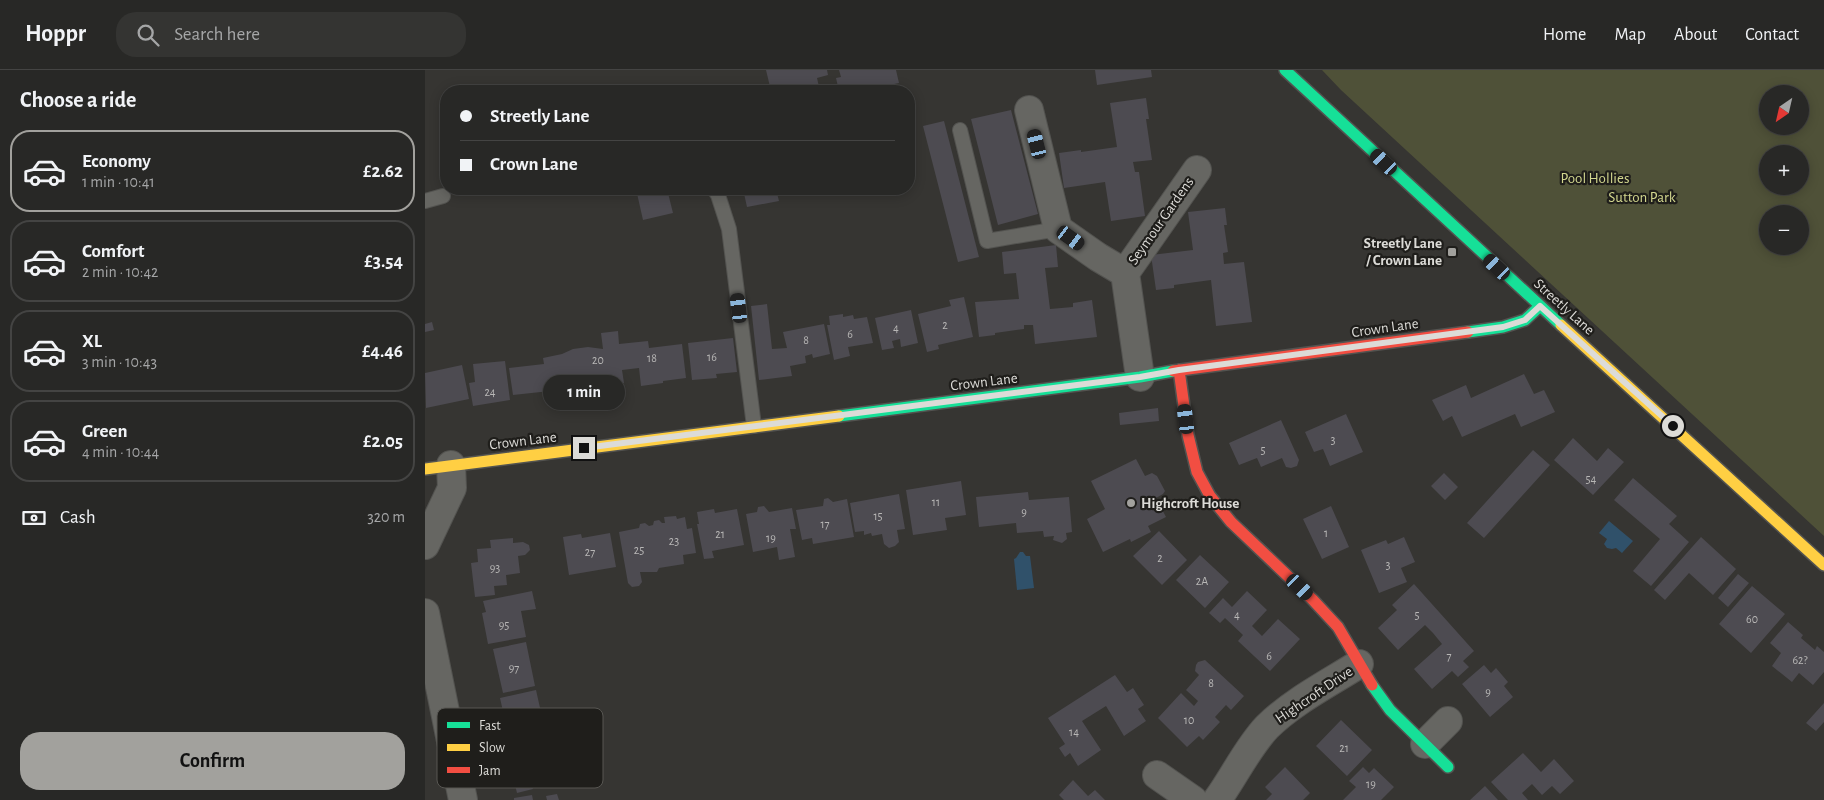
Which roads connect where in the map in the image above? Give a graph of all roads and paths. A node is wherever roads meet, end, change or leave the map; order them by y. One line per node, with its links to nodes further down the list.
1 (1285, 70): 10 (street, Streetly Lane)
2 (1029, 110): 8 (street)
3 (960, 130): 8 (lane)
4 (1197, 170): 9 (street, Seymour Gardens)
5 (718, 195): 13 (lane)
6 (443, 196): 7 (lane)
7 (425, 201)
8 (1058, 229): 9 (street, Seymour Gardens)
9 (1125, 273): 12 (street, Seymour Gardens)
10 (1540, 306): 11 (street, Crown Lane); 17 (street, Streetly Lane)
11 (1179, 370): 12 (street, Crown Lane); 19 (street, Highcroft Drive)
12 (1140, 377): 13 (street, Crown Lane)
13 (754, 426): 14 (street, Crown Lane)
14 (451, 465): 15 (street, Crown Lane); 16 (street)
15 (425, 469)
16 (425, 545)
17 (1824, 565)
18 (425, 613): 20 (street)
19 (1359, 664): 22 (street, Highcroft Drive); 26 (street, Highcroft Drive)
20 (444, 708)
21 (1448, 721): 22 (street)
22 (1425, 744): 23 (street, Highcroft Drive)
23 (1448, 767)
24 (1157, 775): 25 (street)
25 (1193, 800)
26 (1217, 800)

